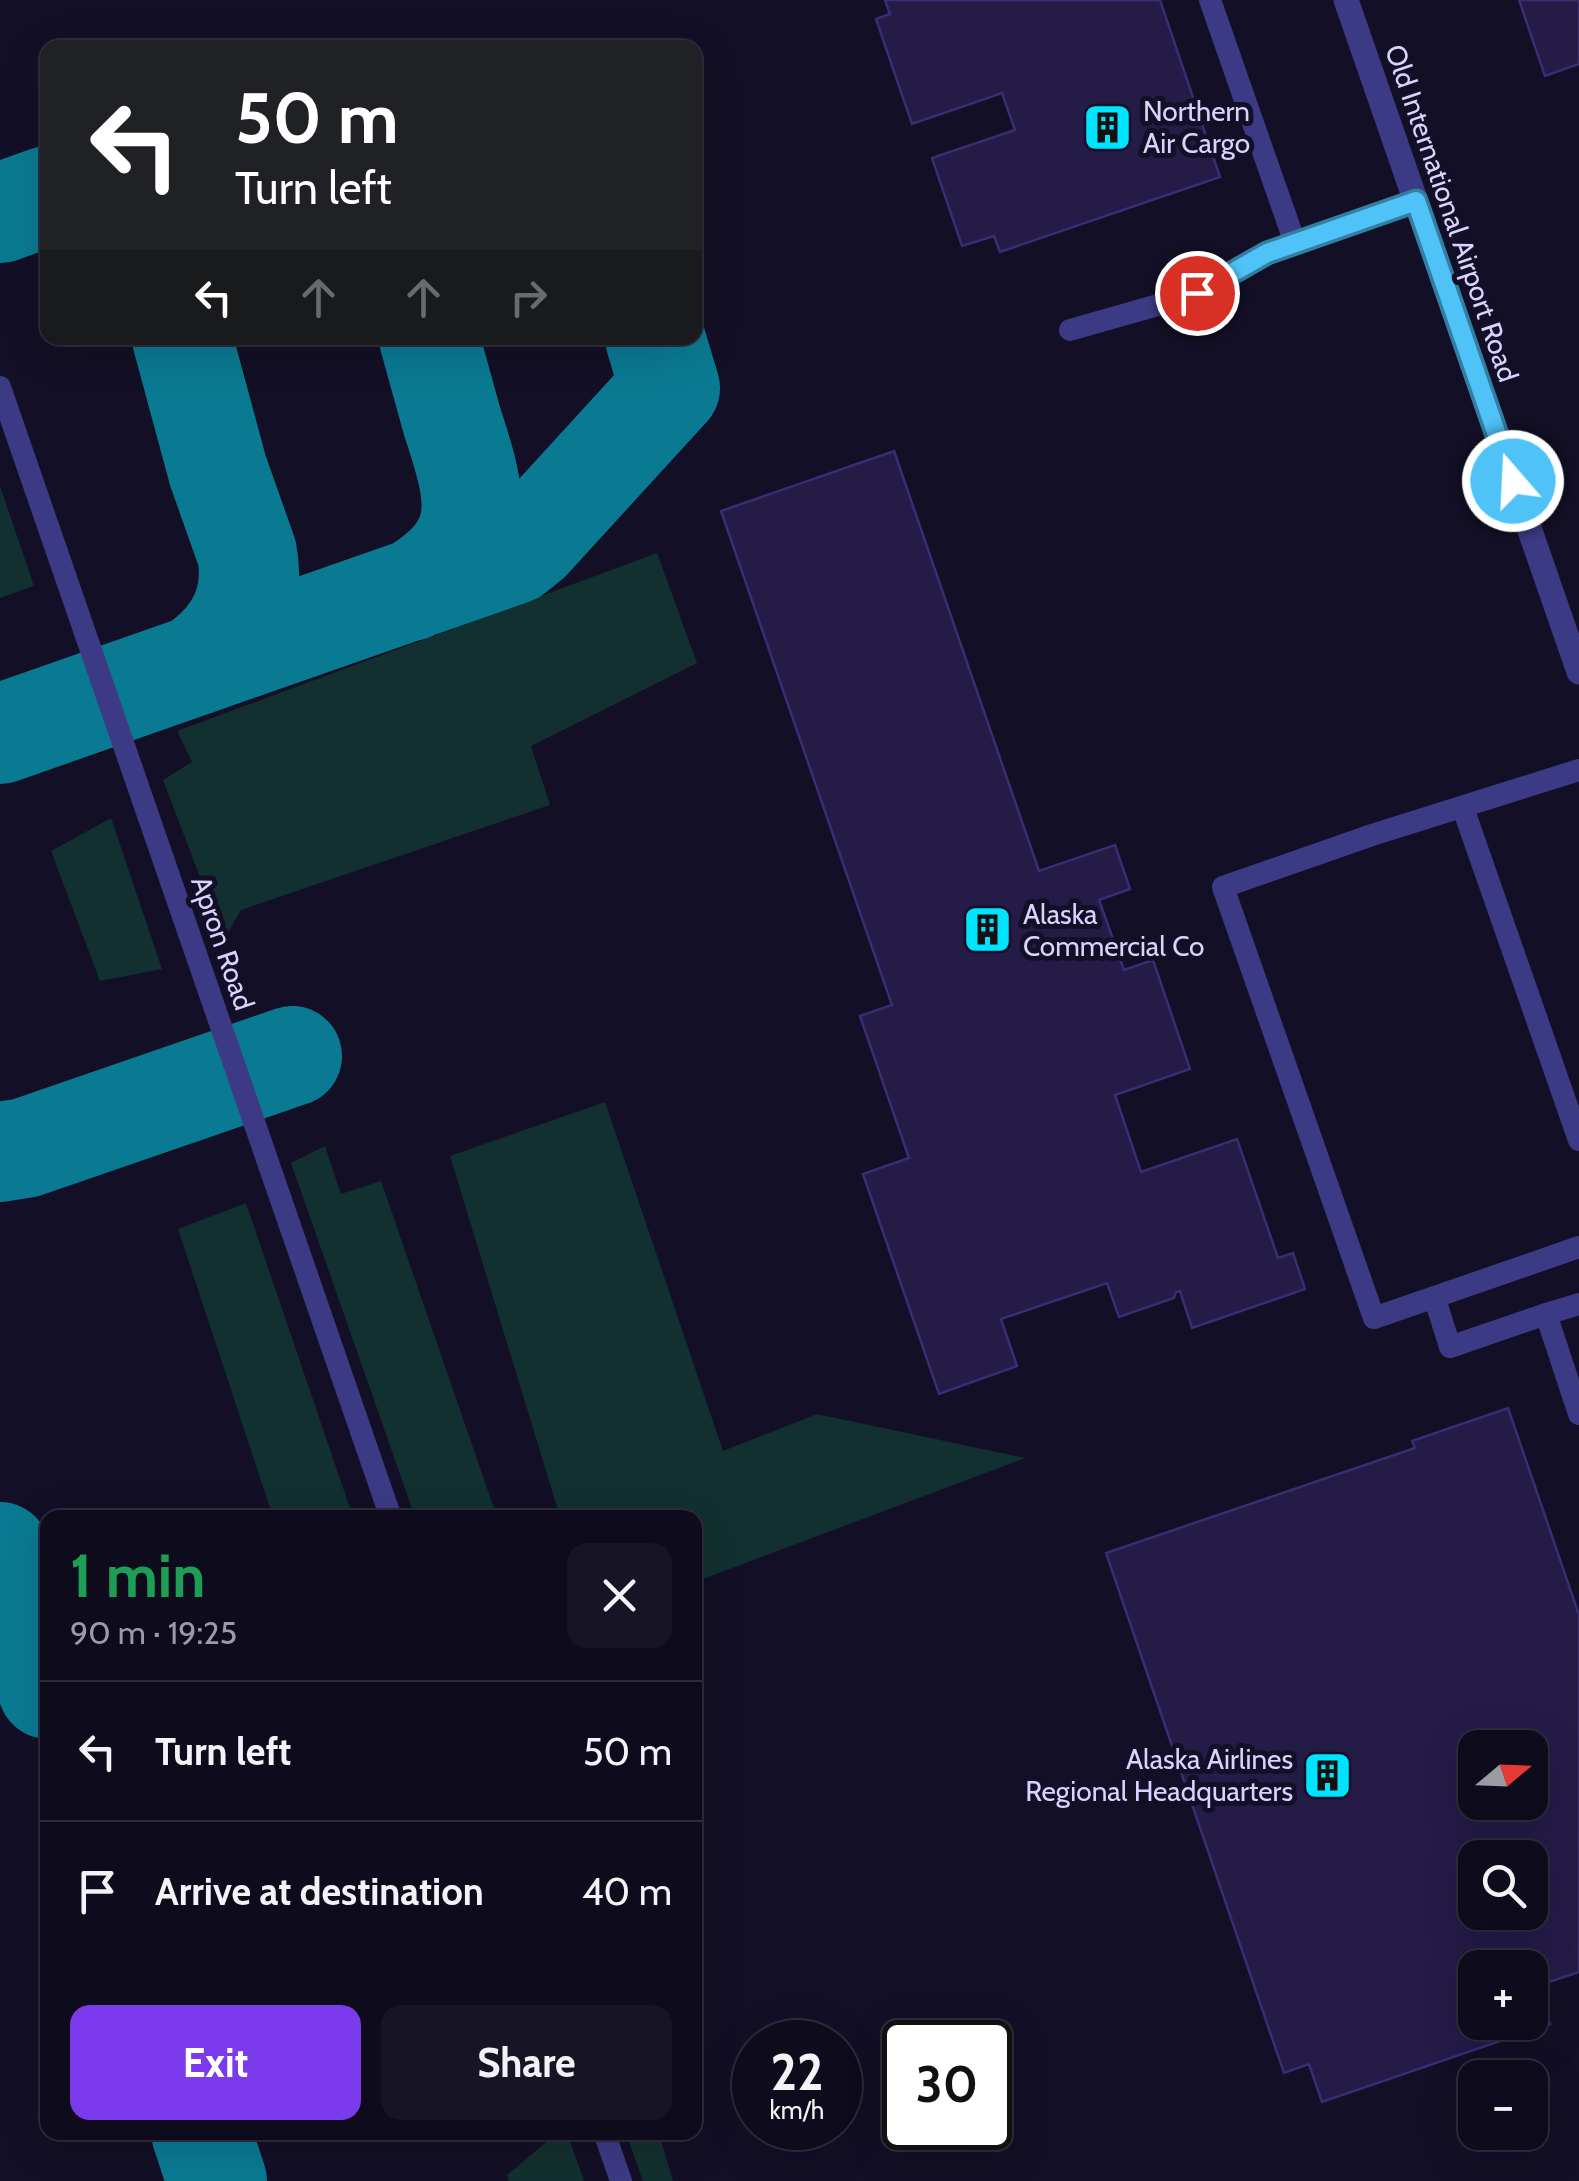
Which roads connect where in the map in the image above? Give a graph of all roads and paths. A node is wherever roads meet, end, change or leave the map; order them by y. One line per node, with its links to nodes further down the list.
1 (1210, 0): 4 (lane)
2 (1350, 1): 3 (street, Old International Airport Road)
3 (1416, 201): 4 (lane); 7 (street, Old International Airport Road)
4 (1295, 243): 5 (lane)
5 (1070, 330)
6 (0, 387): 16 (lane, Apron Road)
7 (1579, 672)
8 (1579, 770): 9 (lane)
9 (1463, 808): 10 (lane); 12 (lane)
10 (1579, 1140)
11 (1579, 1247): 12 (lane)
12 (1436, 1299): 14 (lane)
13 (1579, 1304): 14 (lane)
14 (1546, 1314): 15 (lane)
15 (1579, 1414)
16 (389, 1510)
17 (607, 2140): 18 (lane)
18 (621, 2181)

